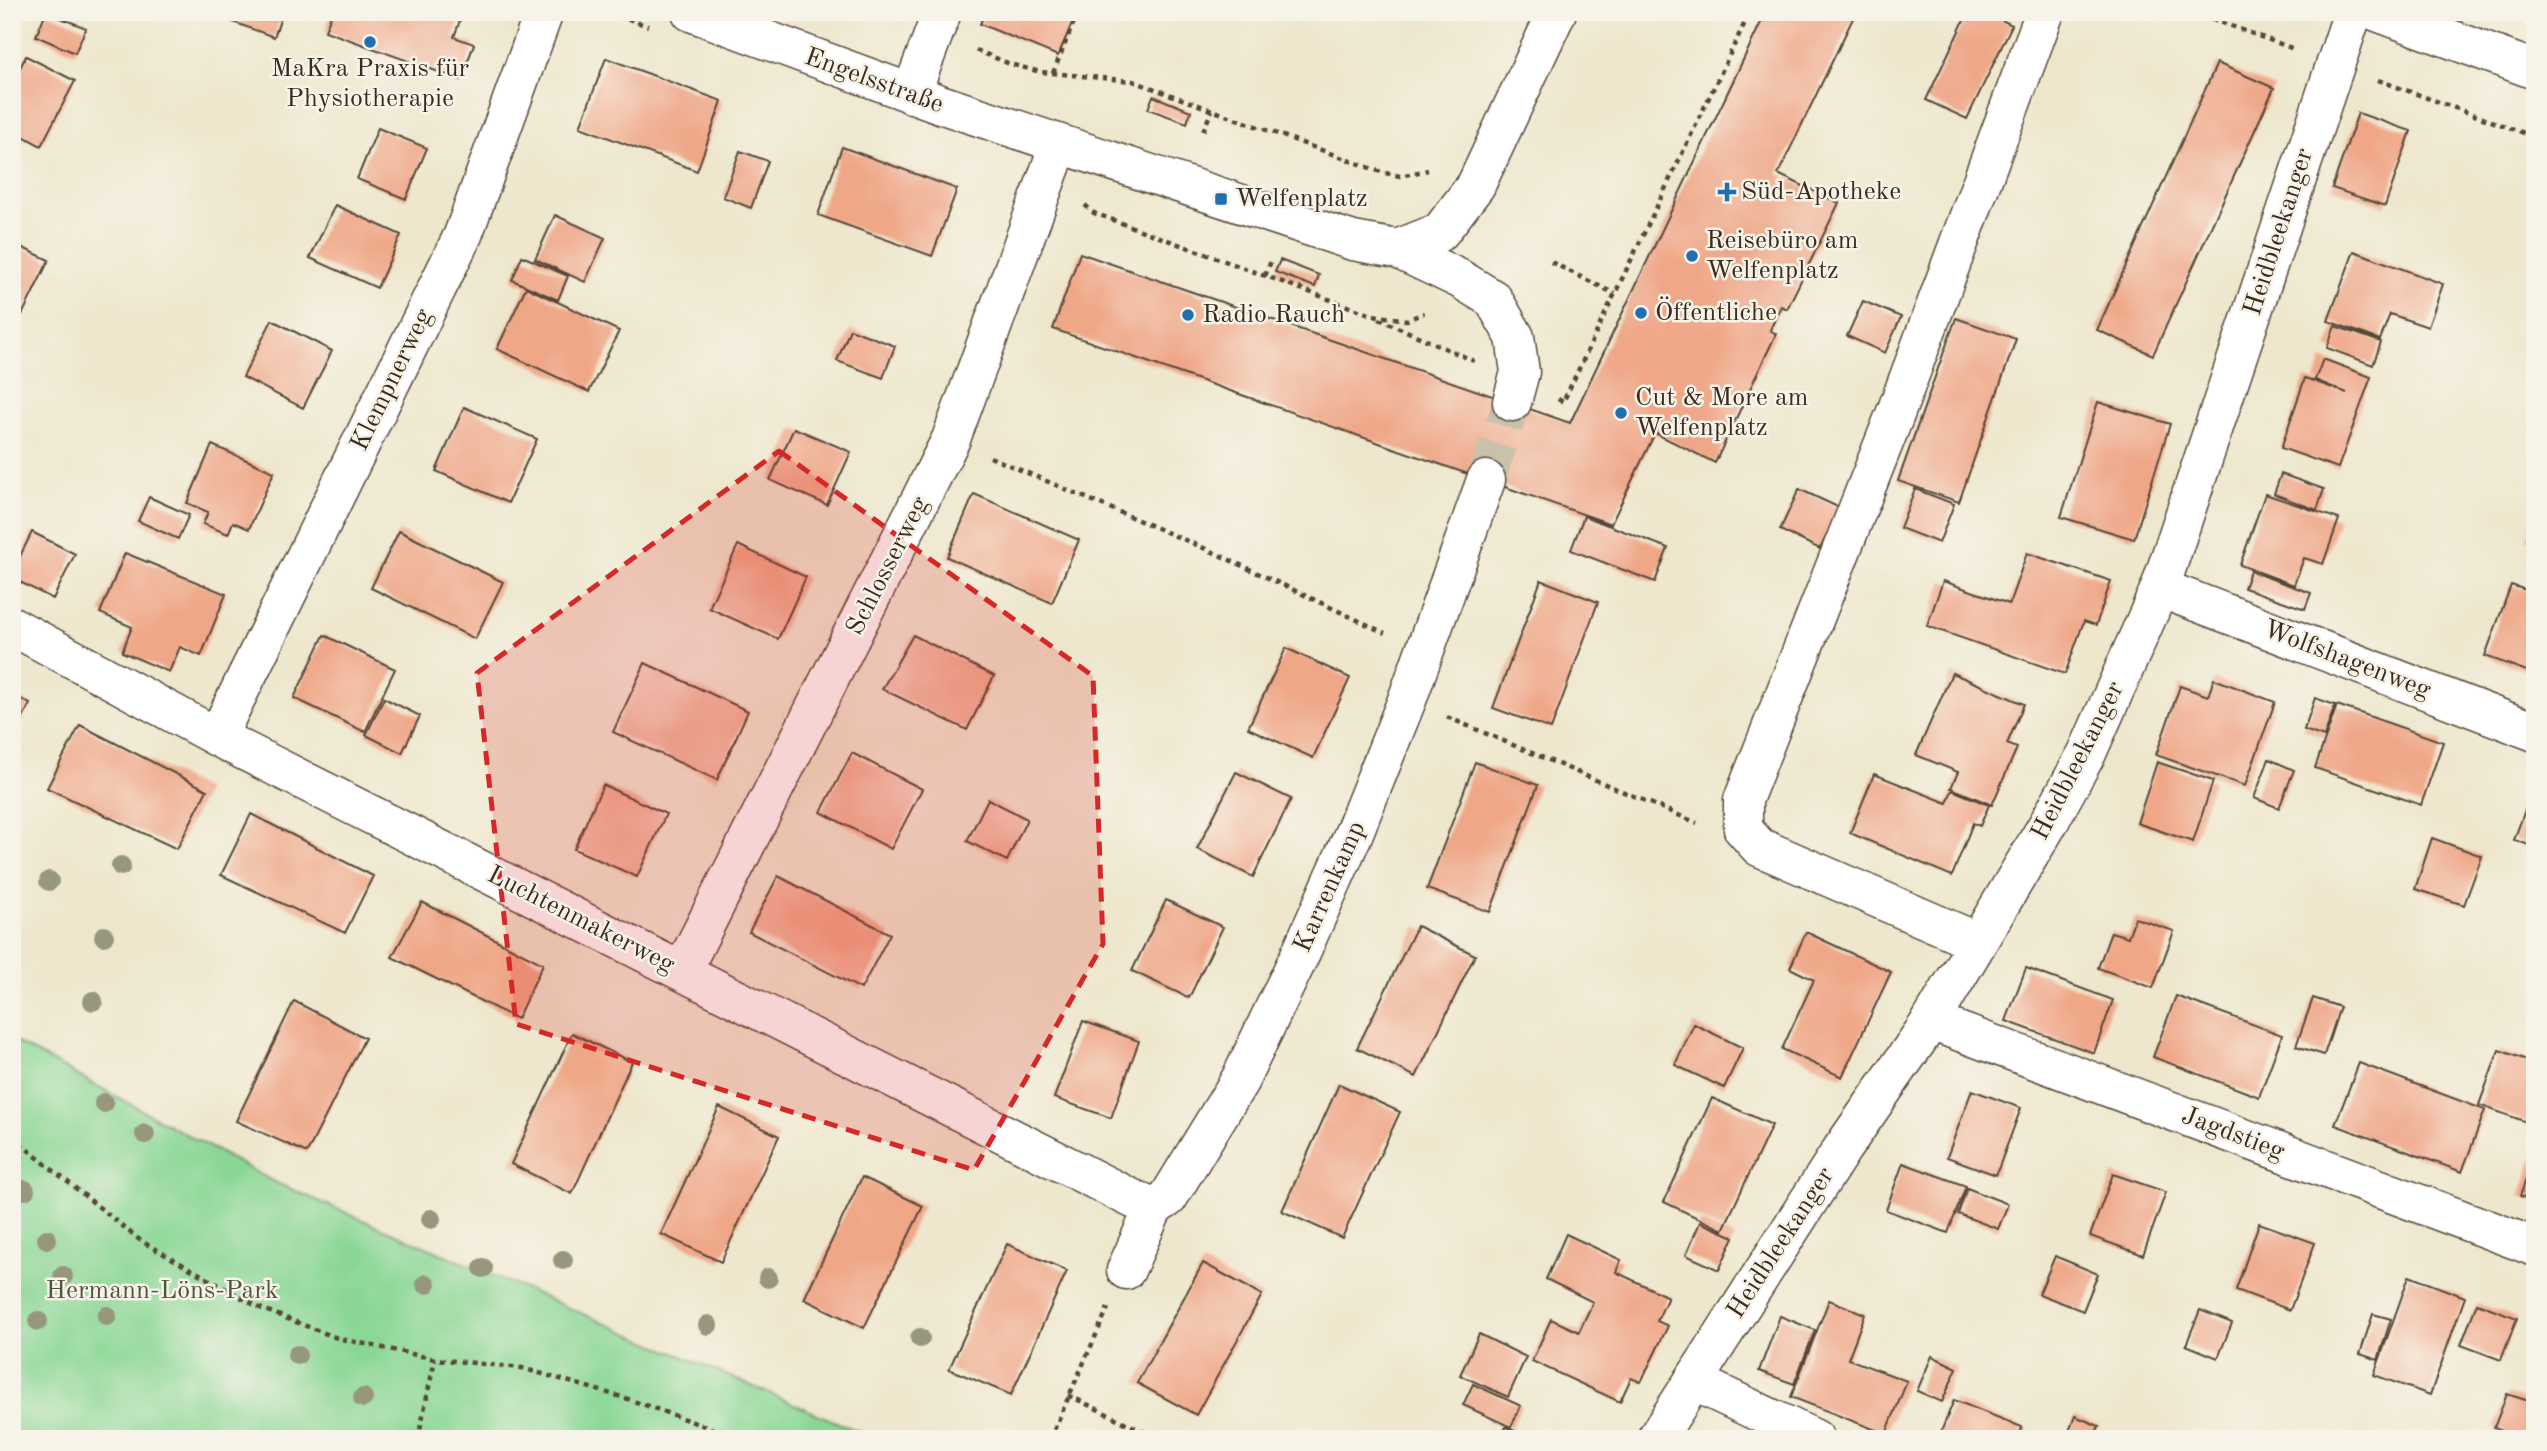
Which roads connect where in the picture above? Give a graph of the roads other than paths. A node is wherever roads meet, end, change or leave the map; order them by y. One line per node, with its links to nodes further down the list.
1 (544, 12): 17 (street, Klempnerweg)
2 (691, 12): 9 (street, Engelsstraße)
3 (943, 12): 9 (street)
4 (1557, 12): 11 (street)
5 (2045, 12): 18 (street)
6 (2353, 12): 14 (street, Heidbleekanger)
7 (2377, 12): 8 (street)
8 (2535, 70)
9 (911, 94): 10 (street, Engelsstraße)
10 (1059, 145): 11 (street); 19 (street, Schlosserweg)
11 (1397, 250): 12 (street)
12 (1515, 391)
13 (1486, 480): 21 (street, Karrenkamp)
14 (2160, 588): 16 (street, Wolfshagenweg); 18 (street, Heidbleekanger)
15 (12, 626): 17 (street, Luchtenmakerweg)
16 (2535, 732)
17 (216, 737): 19 (street, Luchtenmakerweg)
18 (1978, 942): 20 (street, Heidbleekanger)
19 (682, 971): 21 (street, Luchtenmakerweg)
20 (1931, 1021): 22 (street, Jagdstieg); 24 (street, Heidbleekanger)
21 (1154, 1207): 23 (street, Karrenkamp)
22 (2535, 1247)
23 (1126, 1270)
24 (1693, 1381): 25 (street, Heidbleekanger); 26 (street)
25 (1656, 1439)
26 (1815, 1439)

